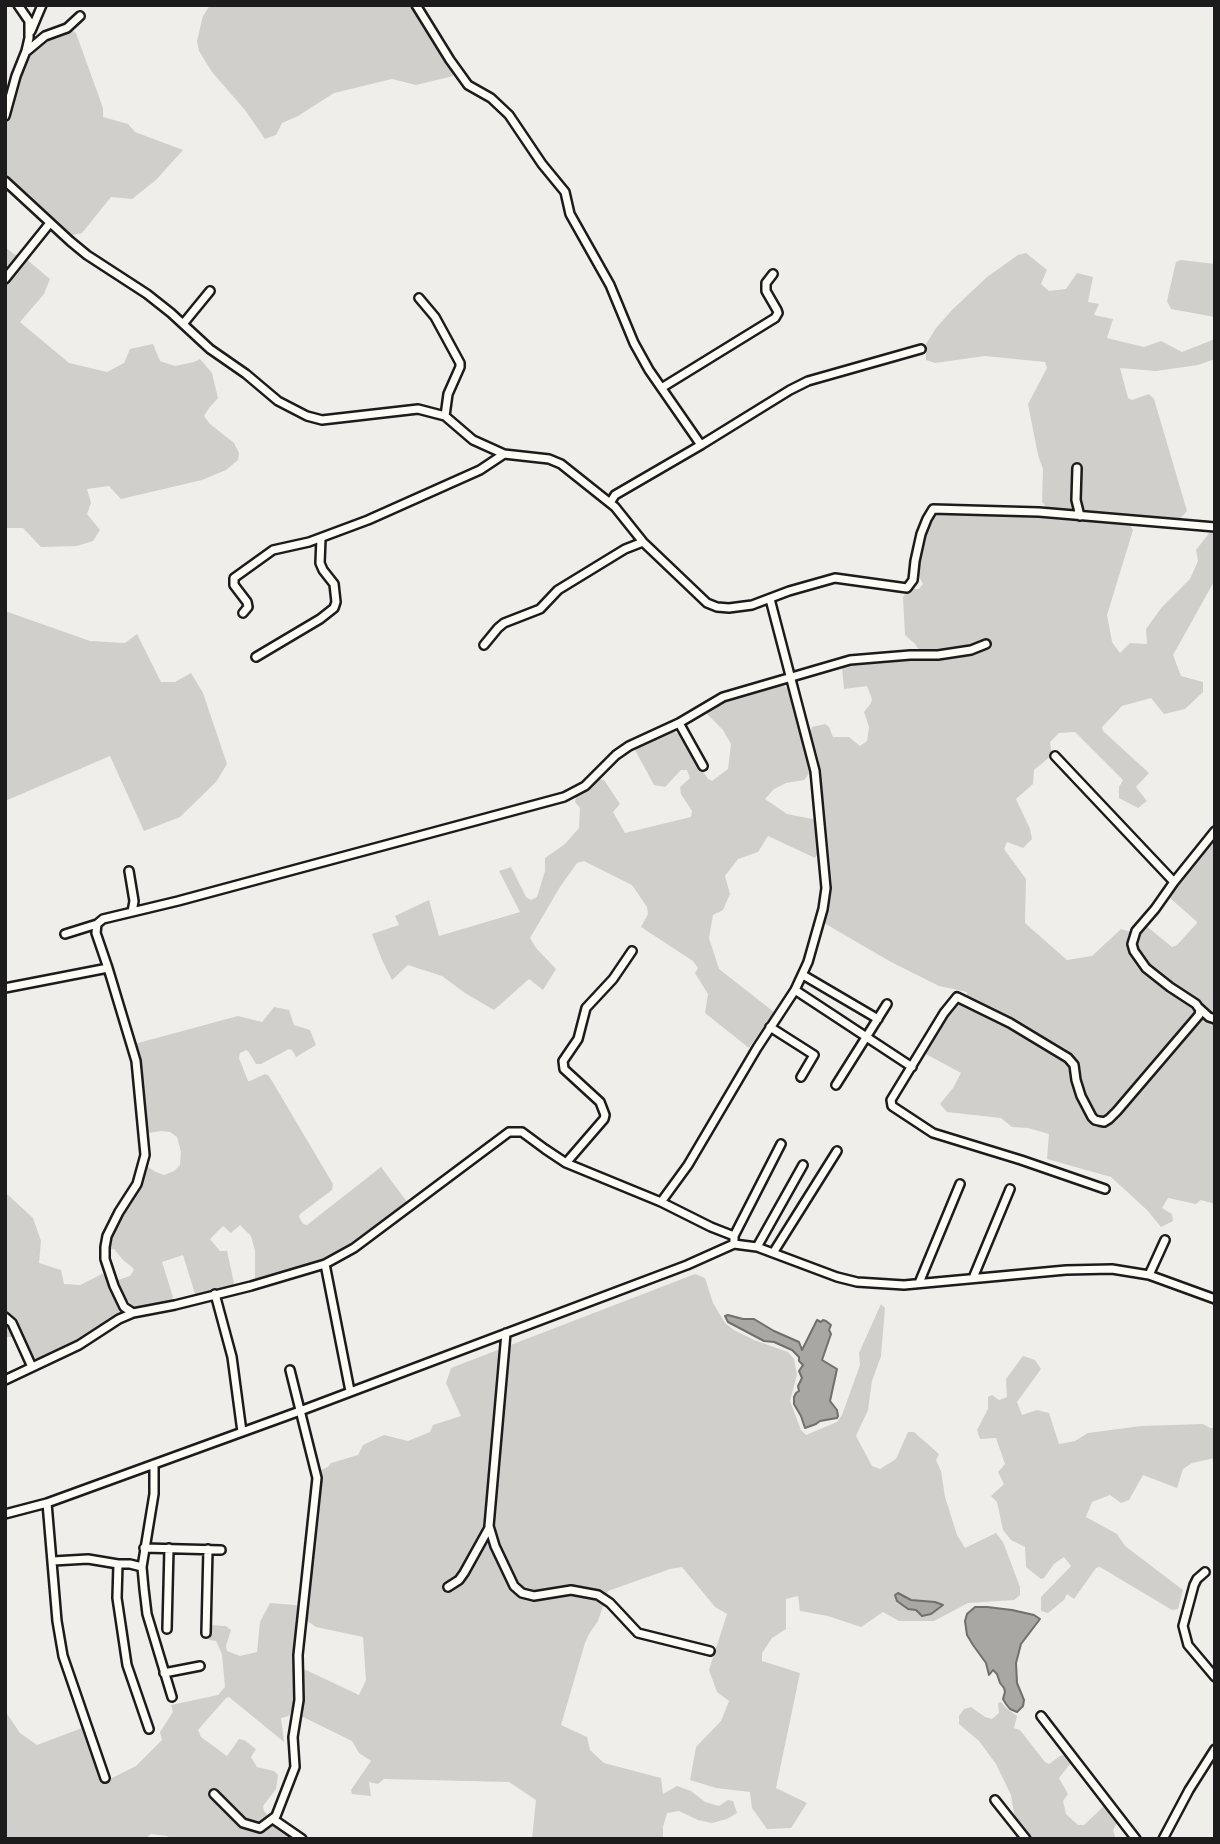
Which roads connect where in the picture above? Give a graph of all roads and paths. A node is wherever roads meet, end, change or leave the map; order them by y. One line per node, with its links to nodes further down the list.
1 (18, 5): 5 (street)
2 (41, 5): 5 (street)
3 (416, 5): 16 (street)
4 (80, 16): 6 (street)
5 (29, 35): 6 (street)
6 (26, 51): 7 (street)
7 (5, 116)
8 (5, 181): 9 (street)
9 (50, 223): 11 (street); 14 (street)
10 (773, 274): 16 (street)
11 (5, 279)
12 (210, 291): 14 (street)
13 (419, 298): 17 (street)
14 (183, 324): 17 (street)
15 (921, 349): 18 (street)
16 (663, 387): 18 (street)
17 (445, 416): 19 (street)
18 (701, 445): 21 (street)
19 (504, 454): 21 (street); 24 (street)
20 (1077, 468): 22 (street)
21 (610, 503): 25 (street)
22 (1080, 516): 23 (street); 26 (street)
23 (1215, 527)
24 (321, 538): 27 (street); 30 (street)
25 (643, 542): 26 (street); 29 (street)
26 (770, 599): 31 (street)
27 (243, 613)
28 (985, 643): 31 (street)
29 (484, 645)
30 (256, 657)
31 (790, 677): 32 (street); 43 (street)
32 (680, 723): 34 (street); 38 (street)
33 (1055, 756): 37 (street)
34 (703, 766)
35 (1215, 831): 37 (street)
36 (130, 871): 38 (street)
37 (1174, 882): 47 (street)
38 (132, 912): 39 (street)
39 (97, 924): 40 (street); 42 (street)
40 (65, 934)
41 (632, 951): 57 (street)
42 (108, 968): 44 (street); 73 (street)
43 (803, 975): 45 (street); 49 (street)
44 (5, 988)
45 (795, 990): 50 (street); 51 (street)
46 (887, 1004): 49 (street)
47 (1198, 1007): 48 (street); 52 (street)
48 (1215, 1019)
49 (878, 1020): 51 (street)
50 (770, 1027): 53 (street); 62 (street)
51 (867, 1037): 52 (street); 54 (street)
52 (912, 1067): 61 (street)
53 (801, 1077)
54 (836, 1084)
55 (782, 1144): 63 (street)
56 (837, 1151): 66 (street)
57 (566, 1163): 62 (street); 67 (street)
58 (803, 1166): 65 (street)
59 (960, 1184): 70 (street)
60 (1010, 1189): 69 (street)
61 (1105, 1189)
62 (661, 1202): 63 (street)
63 (734, 1240): 65 (street); 75 (street)
64 (1165, 1240): 68 (street)
65 (757, 1247): 66 (street)
66 (773, 1252): 70 (street)
67 (325, 1264): 71 (street); 79 (street)
68 (1149, 1275): 69 (street); 72 (street)
69 (973, 1278): 70 (street)
70 (919, 1283)
71 (215, 1294): 73 (street); 81 (street)
72 (1215, 1299)
73 (133, 1312): 76 (street)
74 (5, 1317): 76 (street)
75 (506, 1333): 79 (street); 85 (street)
76 (32, 1367): 78 (street)
77 (290, 1370): 80 (street)
78 (5, 1380)
79 (350, 1391): 80 (street)
80 (300, 1411): 81 (street); 108 (street)
81 (242, 1432): 82 (street)
82 (154, 1464): 83 (street); 86 (street)
83 (47, 1503): 84 (street); 90 (street)
84 (5, 1514)
85 (489, 1528): 94 (street); 97 (street)
86 (144, 1548): 87 (street); 92 (street)
87 (169, 1548): 88 (street); 95 (street)
88 (208, 1549): 89 (street); 96 (street)
89 (221, 1550)
90 (52, 1561): 91 (street); 105 (street)
91 (118, 1564): 92 (street); 103 (street)
92 (142, 1567): 99 (street)
93 (1205, 1572): 100 (street)
94 (448, 1587)
95 (167, 1629)
96 (206, 1633)
97 (710, 1651)
98 (200, 1665): 99 (street)
99 (164, 1673): 101 (street)
100 (1215, 1677)
101 (172, 1697)
102 (1041, 1716): 111 (street)
103 (149, 1729)
104 (1215, 1749): 112 (street)
105 (104, 1778)
106 (214, 1794): 108 (street)
107 (995, 1800): 110 (street)
108 (273, 1819): 109 (street)
109 (302, 1839)
110 (1026, 1839)
111 (1136, 1839)
112 (1163, 1839)

